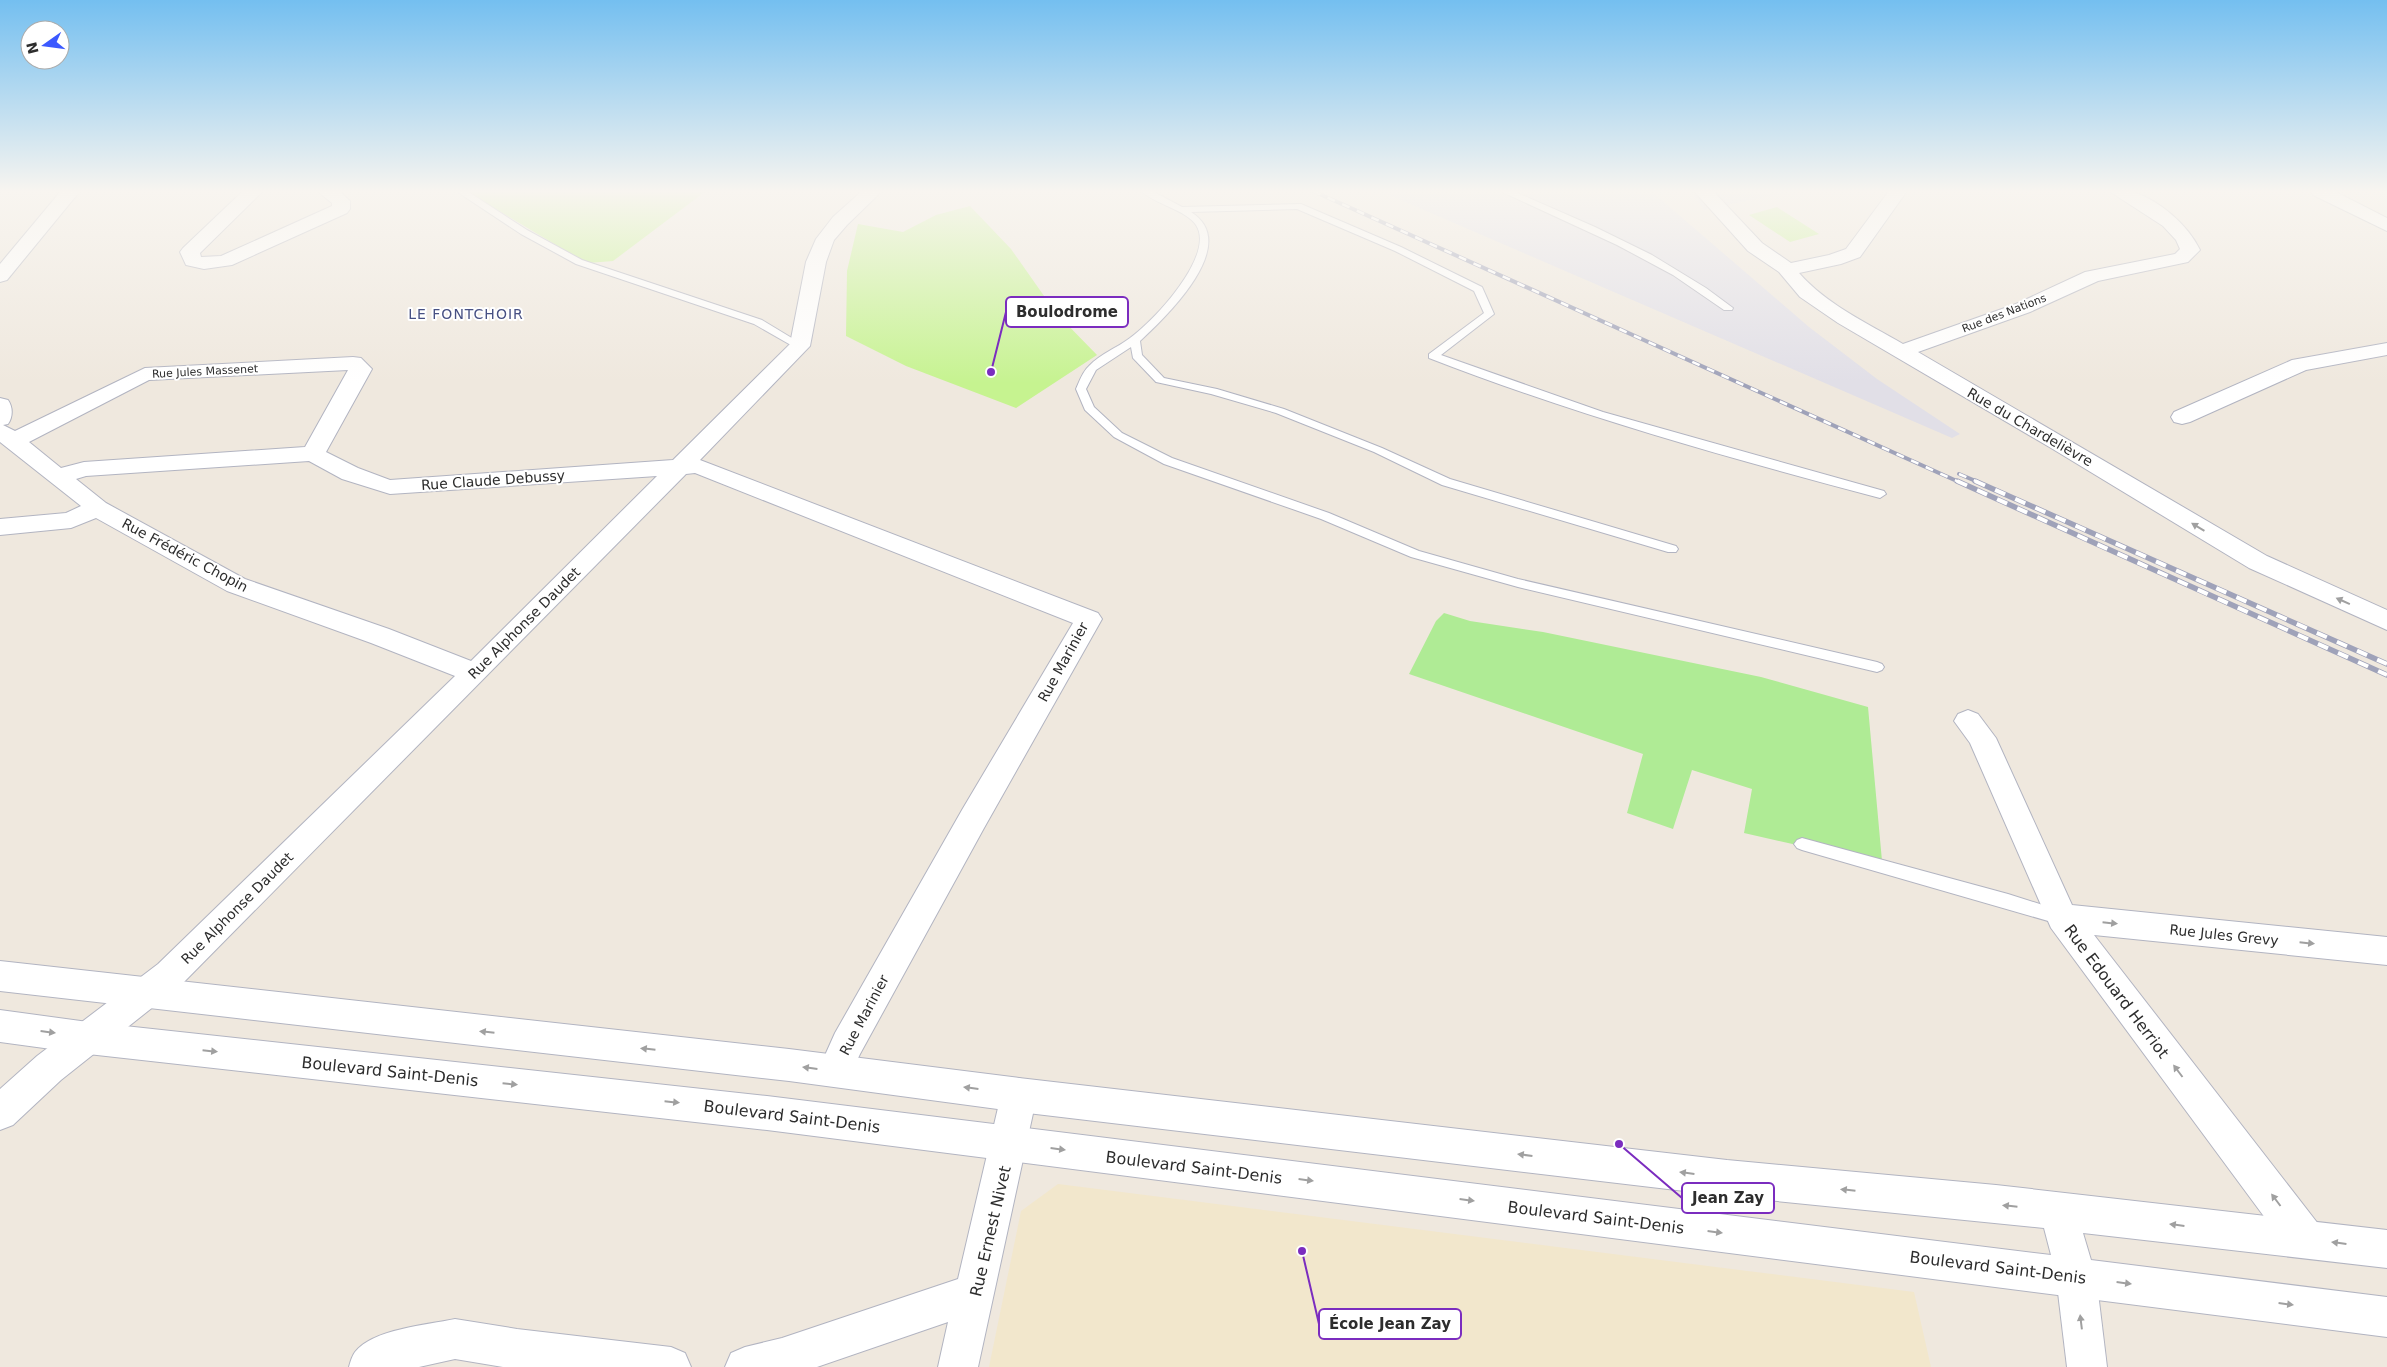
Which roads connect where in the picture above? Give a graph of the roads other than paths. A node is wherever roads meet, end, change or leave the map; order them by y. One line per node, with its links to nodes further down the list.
1 (16, 255): 13 (street)
2 (191, 255): 3 (street)
3 (239, 255)
4 (566, 255): 16 (lane)
5 (819, 255): 16 (street)
6 (1201, 255): 15 (lane)
7 (1410, 255): 25 (lane)
8 (1641, 255): 14 (lane)
9 (1767, 255): 12 (street, Rue du Chardelièvre)
10 (1848, 255): 12 (street)
11 (2185, 255): 18 (street, Rue des Nations)
12 (1788, 269): 18 (street, Rue du Chardelièvre)
13 (0, 274)
14 (1728, 308)
15 (1135, 340): 28 (lane); 30 (lane)
16 (800, 346): 23 (street, Rue Alphonse Daudet)
17 (2387, 348): 20 (street)
18 (1899, 352): 29 (street, Rue du Chardelièvre, one-way to 18)
19 (0, 405): 21 (street)
20 (2182, 417)
21 (3, 430): 22 (street, Rue Jules Massenet); 24 (street, Rue Frédéric Chopin)
22 (313, 454): 23 (street, Rue Claude Debussy); 24 (street)
23 (680, 466): 31 (street, Rue Alphonse Daudet); 40 (street, Rue Marinier)
24 (57, 477): 26 (street, Rue Frédéric Chopin)
25 (1880, 494)
26 (97, 508): 27 (street); 31 (street, Rue Frédéric Chopin)
27 (0, 527)
28 (1672, 550)
29 (2387, 621)
30 (1877, 667)
31 (474, 673): 37 (street, Rue Alphonse Daudet)
32 (1968, 721): 34 (street, Rue Edouard Herriot)
33 (1802, 844): 34 (lane)
34 (2062, 918): 35 (street, Rue Jules Grevy, one-way to 35); 45 (street, Rue Edouard Herriot, one-way to 34)
35 (2387, 951)
36 (0, 976): 37 (street)
37 (145, 994): 39 (street, Rue Alphonse Daudet); 41 (street, one-way to 37)
38 (0, 1026): 39 (street, Boulevard Saint-Denis, one-way to 39)
39 (88, 1038): 42 (street, Rue Alphonse Daudet); 43 (street, Boulevard Saint-Denis, one-way to 43)
40 (839, 1062)
41 (1019, 1095): 43 (street, Rue Ernest Nivet); 44 (street, one-way to 41)
42 (0, 1113)
43 (1010, 1143): 47 (street, Boulevard Saint-Denis, one-way to 47); 48 (street, Rue Ernest Nivet)
44 (2058, 1211): 45 (street, one-way to 44); 47 (street)
45 (2305, 1239): 46 (street, one-way to 45)
46 (2387, 1249)
47 (2076, 1276): 49 (street, Boulevard Saint-Denis, one-way to 49); 54 (street, one-way to 47)
48 (976, 1294): 52 (street); 53 (street, Rue Ernest Nivet)
49 (2387, 1317)
50 (369, 1367): 51 (street)
51 (671, 1367)
52 (745, 1367)
53 (958, 1367)
54 (2087, 1367)

